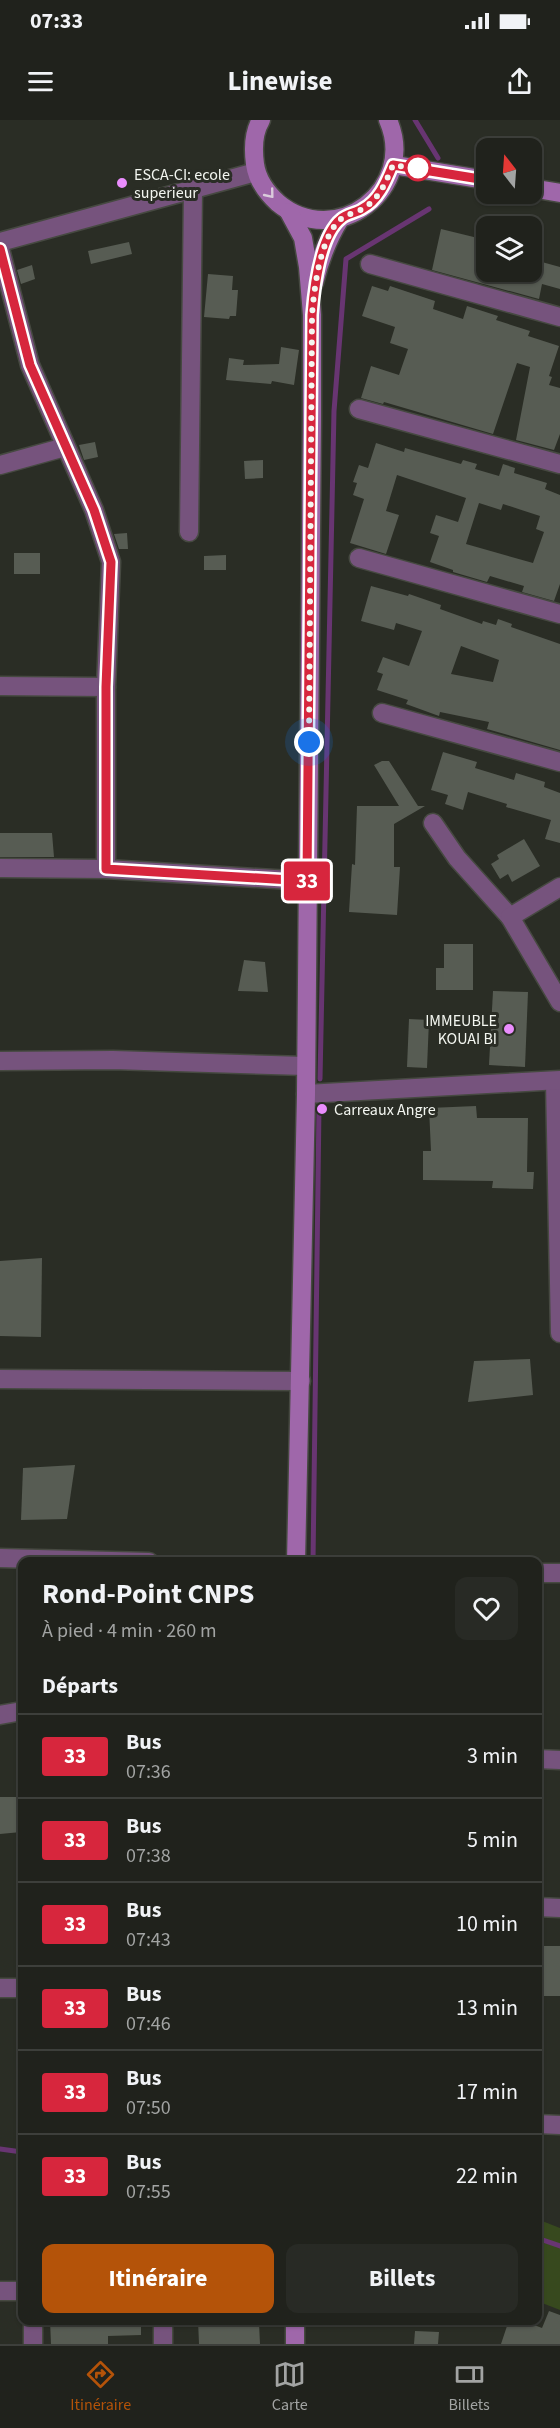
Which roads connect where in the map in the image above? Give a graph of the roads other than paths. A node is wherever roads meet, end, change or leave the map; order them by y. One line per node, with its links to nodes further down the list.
1 (261, 120): 4 (street)
2 (388, 120): 3 (street)
3 (393, 165): 5 (street); 10 (street)
4 (256, 172): 6 (street); 9 (street, one-way to 9)
5 (476, 178)
6 (193, 190): 11 (street); 20 (street)
7 (542, 190): 8 (street)
8 (560, 193)
9 (289, 212): 10 (street); 14 (street)
10 (340, 219): 14 (street)
11 (0, 242)
12 (0, 249): 17 (street)
13 (370, 264): 15 (street)
14 (312, 315): 30 (street)
15 (560, 317)
16 (359, 408): 18 (street)
17 (65, 447): 19 (street); 24 (street)
18 (560, 464)
19 (0, 465)
20 (189, 532)
21 (358, 558): 22 (street)
22 (560, 614)
23 (0, 686): 24 (street)
24 (106, 687): 29 (street)
25 (382, 713): 26 (street)
26 (560, 762)
27 (433, 823): 32 (street)
28 (0, 868): 29 (street)
29 (106, 869): 30 (street)
30 (307, 881): 35 (street)
31 (560, 887): 32 (street)
32 (510, 917): 33 (street)
33 (560, 1002)
34 (0, 1060): 35 (street)
35 (305, 1066): 37 (street)
36 (558, 1080): 37 (street); 38 (street)
37 (306, 1094): 40 (street)
38 (560, 1334)
39 (0, 1379): 40 (street)
40 (301, 1381): 41 (street)
41 (296, 1557)
42 (0, 1558): 43 (street)
43 (18, 1558)
44 (542, 1573): 45 (street)
45 (560, 1573)
46 (18, 1712): 47 (street)
47 (0, 1715)
48 (542, 1759): 49 (street)
49 (560, 1760)
50 (542, 1906): 51 (street)
51 (560, 1908)
52 (0, 1988): 53 (street)
53 (18, 1988)
54 (542, 2124): 55 (street)
55 (560, 2125)
56 (0, 2290): 57 (street)
57 (18, 2291)
58 (33, 2325): 61 (street)
59 (163, 2325): 62 (street)
60 (295, 2325): 63 (street)
61 (33, 2344)
62 (163, 2344)
63 (295, 2344)

